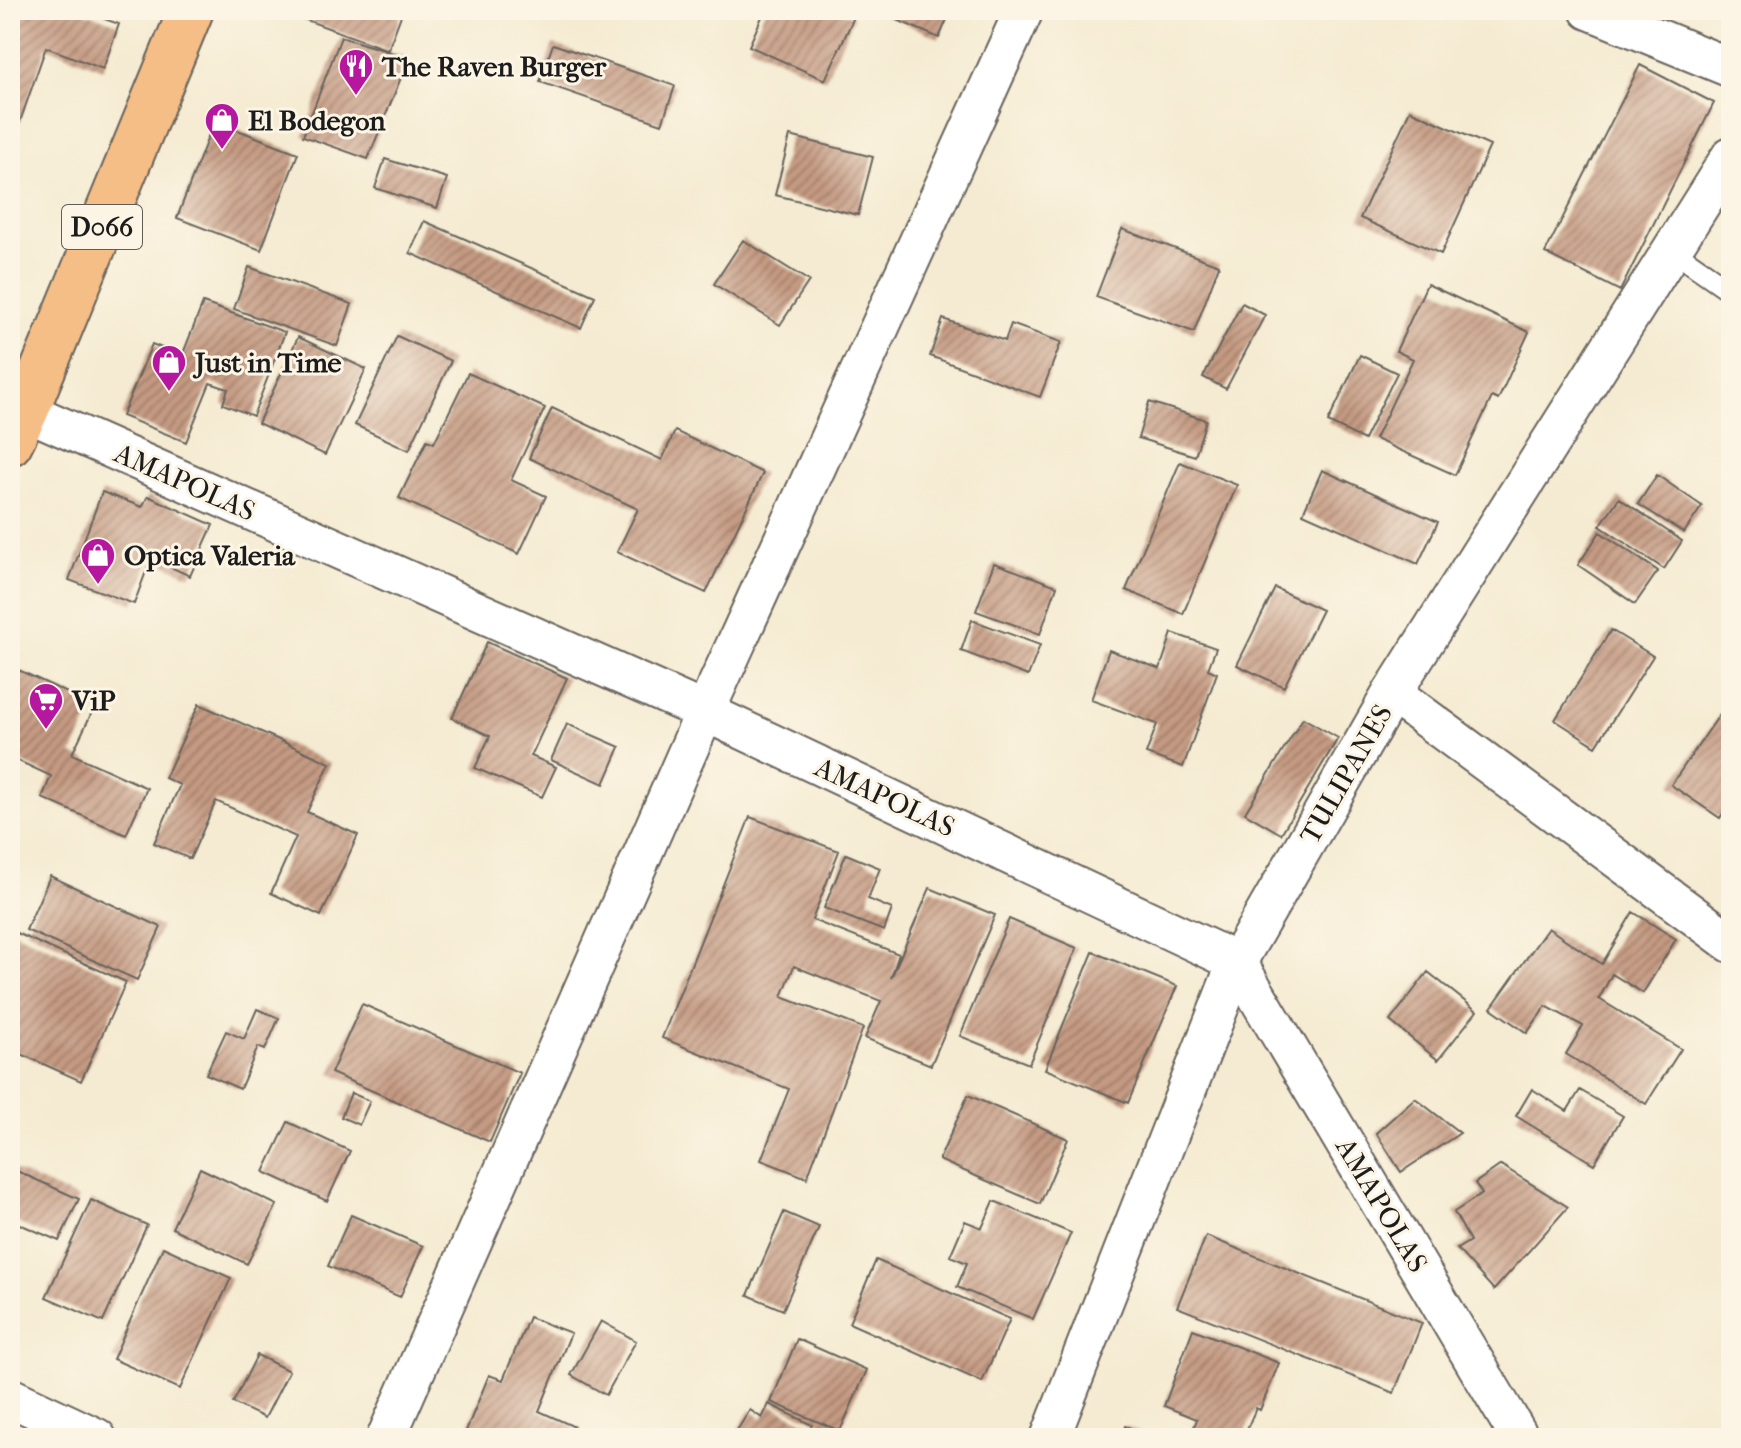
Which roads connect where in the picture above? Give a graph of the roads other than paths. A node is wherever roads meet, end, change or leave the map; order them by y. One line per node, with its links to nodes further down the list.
1 (191, 10): 8 (main road, D066)
2 (1024, 10): 10 (street)
3 (1589, 10): 4 (street)
4 (1731, 68)
5 (1731, 156): 6 (street, TULIPANES)
6 (1672, 250): 7 (lane); 9 (street, TULIPANES)
7 (1731, 291)
8 (18, 427): 10 (street, AMAPOLAS)
9 (1392, 693): 11 (street); 12 (street, TULIPANES)
10 (705, 712): 12 (street, AMAPOLAS); 15 (street)
11 (1731, 943)
12 (1237, 962): 16 (street, TULIPANES); 17 (street, AMAPOLAS)
13 (10, 1397): 14 (street)
14 (97, 1438)
15 (386, 1438)
16 (1050, 1438)
17 (1520, 1438)

